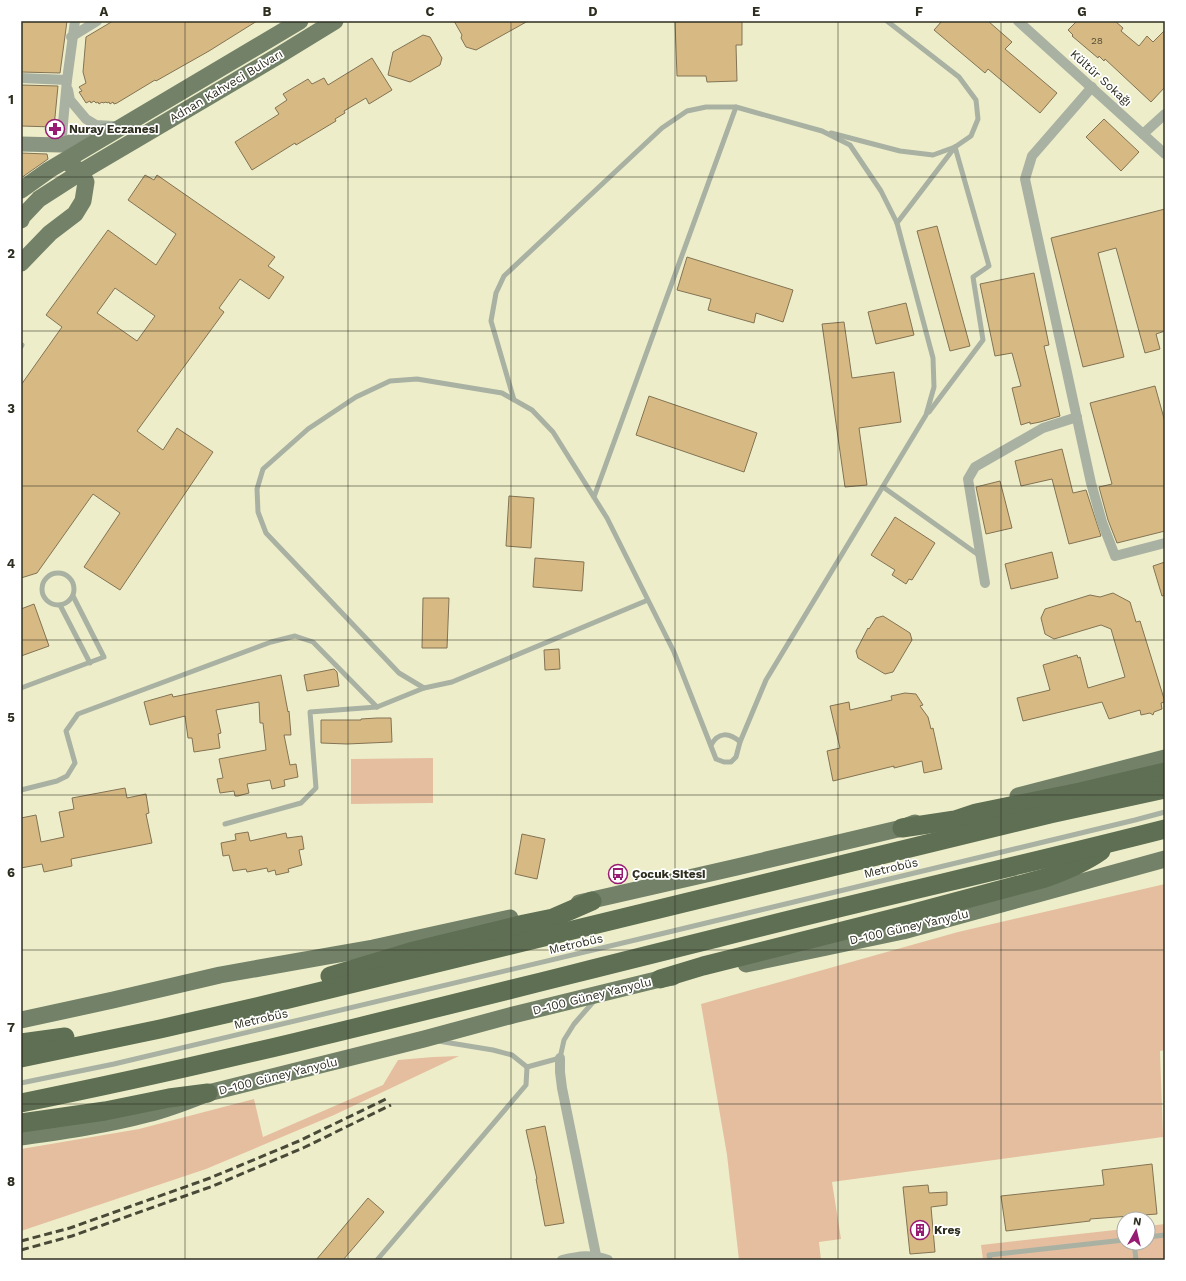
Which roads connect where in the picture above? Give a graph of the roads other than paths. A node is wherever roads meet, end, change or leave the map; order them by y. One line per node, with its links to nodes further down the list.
1 (74, 21): 7 (street)
2 (98, 21): 7 (street)
3 (300, 21): 13 (main road, Adnan Kahveci Bulvarı)
4 (335, 21): 21 (main road, Adnan Kahveci Bulvarı)
5 (887, 21): 18 (lane)
6 (1018, 21): 10 (street, Kültür Sokağı)
7 (72, 37): 9 (street)
8 (21, 78): 9 (street)
9 (67, 80): 13 (street); 17 (street)
10 (1092, 87): 15 (street, Kültür Sokağı); 28 (street)
11 (736, 107): 14 (lane); 26 (lane); 30 (lane)
12 (1165, 114): 15 (street)
13 (125, 125): 17 (street); 20 (main road, Adnan Kahveci Bulvarı)
14 (822, 130): 18 (lane); 24 (lane)
15 (1143, 134): 19 (street, Kültür Sokağı)
16 (21, 144): 17 (street)
17 (57, 145): 20 (street)
18 (955, 147): 24 (lane); 27 (lane)
19 (1165, 154)
20 (49, 170): 21 (main road); 22 (main road, Adnan Kahveci Bulvarı)
21 (81, 172): 23 (main road, Adnan Kahveci Bulvarı); 25 (main road)
22 (21, 190)
23 (21, 220)
24 (897, 223): 27 (lane)
25 (21, 264)
26 (514, 400): 30 (lane); 39 (lane)
27 (926, 415): 29 (lane)
28 (1077, 417): 31 (street); 32 (street)
29 (883, 488): 32 (lane); 41 (lane)
30 (594, 497): 35 (lane)
31 (1165, 543)
32 (981, 557): 33 (street)
33 (985, 583)
34 (73, 596): 36 (lane); 36 (lane); 37 (lane)
35 (648, 600): 39 (lane); 42 (lane)
36 (60, 605): 37 (lane)
37 (90, 663): 38 (lane)
38 (21, 688)
39 (424, 688): 40 (lane)
40 (377, 707): 46 (lane); 50 (lane)
41 (740, 742): 42 (lane); 42 (lane)
42 (711, 745)
43 (1165, 758): 51 (main road)
44 (1165, 772): 51 (highway)
45 (1165, 788): 58 (highway)
46 (21, 790)
47 (1165, 812): 49 (lane, Metrobüs)
48 (1165, 815): 49 (lane, Metrobüs)
49 (1135, 820): 66 (lane, Metrobüs)
50 (225, 824)
51 (902, 828): 55 (main road)
52 (1165, 829): 53 (highway)
53 (1116, 841): 56 (highway); 68 (highway)
54 (1165, 859): 56 (main road, D-100 Güney Yanyolu)
55 (592, 901): 58 (highway); 59 (main road)
56 (660, 979): 57 (main road, D-100 Güney Yanyolu)
57 (601, 994): 61 (main road, D-100 Güney Yanyolu); 64 (lane)
58 (256, 1007): 60 (highway)
59 (21, 1020)
60 (160, 1029): 62 (highway); 63 (highway)
61 (424, 1039): 65 (lane); 67 (main road, D-100 Güney Yanyolu)
62 (21, 1043)
63 (21, 1058)
64 (560, 1058): 65 (lane); 72 (street)
65 (527, 1067): 73 (lane)
66 (21, 1083)
67 (208, 1093): 69 (highway); 70 (main road, D-100 Güney Yanyolu)
68 (21, 1103)
69 (21, 1123)
70 (21, 1137)
71 (1116, 1241): 76 (lane)
72 (597, 1258): 74 (street); 75 (street)
73 (377, 1260)
74 (562, 1260)
75 (608, 1260)
76 (990, 1260)

